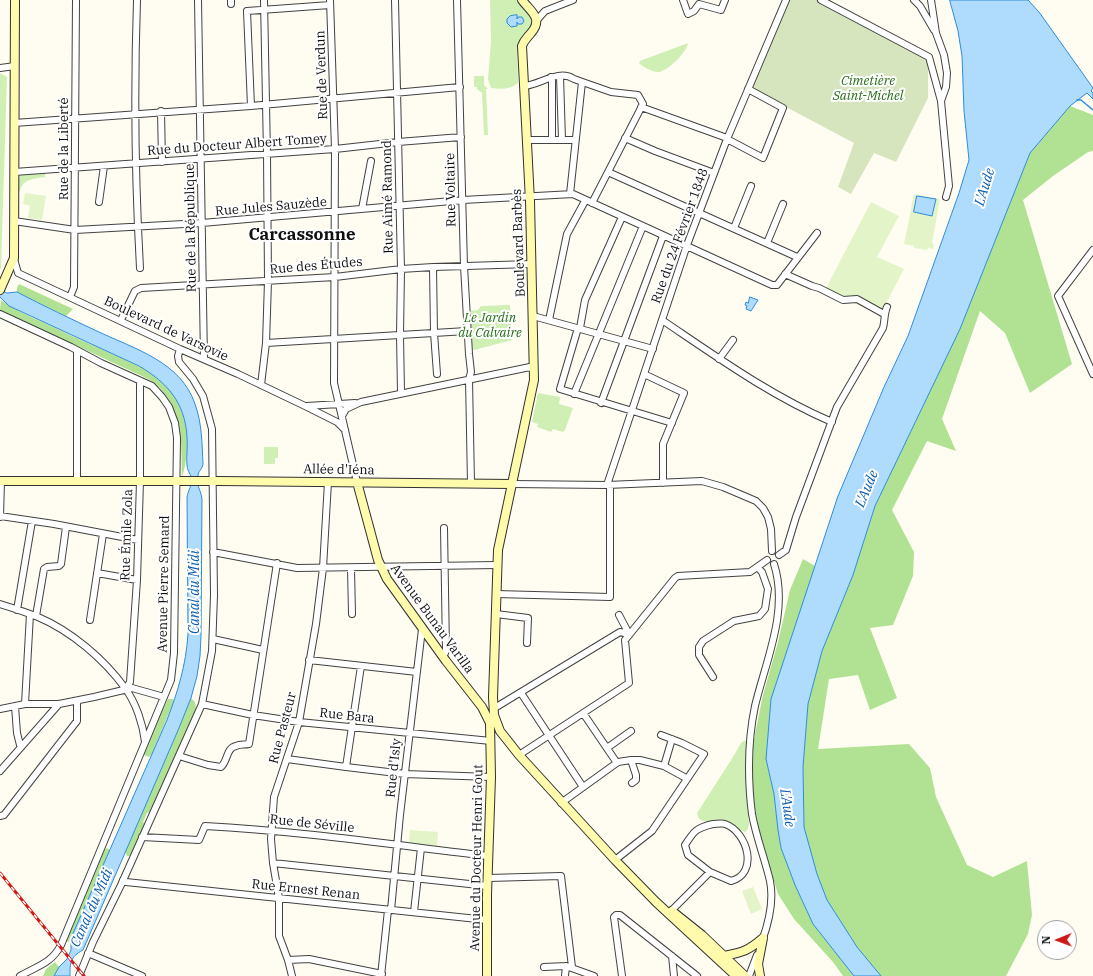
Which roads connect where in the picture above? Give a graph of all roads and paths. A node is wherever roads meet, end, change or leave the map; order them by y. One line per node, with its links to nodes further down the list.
1 (15, 0): 23 (main road)
2 (76, 0): 40 (street, Rue de la Liberté)
3 (137, 0): 39 (street)
4 (198, 0): 37 (street, Rue de la République)
5 (264, 0): 18 (street)
6 (395, 0): 31 (street, Rue Aimé Ramond)
7 (457, 0): 29 (street, Rue Voltaire)
8 (522, 0): 19 (main road)
9 (573, 0): 20 (street)
10 (683, 0): 11 (street)
11 (725, 0)
12 (786, 0): 30 (street, Rue du 24 Février 1848)
13 (821, 0): 33 (street)
14 (914, 0): 17 (street)
15 (932, 1): 17 (street); 22 (street)
16 (330, 2): 18 (street); 32 (street, Rue de Verdun)
17 (920, 6): 22 (street)
18 (264, 9): 34 (street); 36 (street)
19 (530, 9): 20 (street); 21 (main road)
20 (545, 11): 21 (street)
21 (537, 20): 28 (main road, Boulevard Barbès)
22 (936, 33): 33 (street)
23 (15, 66): 24 (street); 41 (main road)
24 (0, 68)
25 (560, 76): 26 (street); 27 (street); 47 (street)
26 (551, 77): 28 (street); 46 (street)
27 (582, 82): 35 (street); 48 (street)
28 (525, 86): 45 (main road, Boulevard Barbès)
29 (460, 87): 31 (street); 42 (street, Rue Voltaire)
30 (748, 90): 44 (street, Rue du 24 Février 1848); 44 (street)
31 (397, 93): 32 (street); 49 (street, Rue Aimé Ramond)
32 (334, 98): 34 (street); 50 (street, Rue de Verdun)
33 (941, 101): 64 (street)
34 (266, 104): 36 (street); 51 (street)
35 (642, 105): 43 (street); 44 (street)
36 (251, 106): 37 (street)
37 (200, 110): 38 (street); 52 (street, Rue de la République)
38 (161, 112): 39 (street); 54 (street)
39 (135, 114): 40 (street); 55 (street)
40 (75, 118): 41 (street); 57 (street, Rue de la Liberté)
41 (14, 123): 58 (main road)
42 (461, 137): 49 (street, Rue du Docteur Albert Tomey); 65 (street, Rue Voltaire)
43 (625, 138): 59 (street); 60 (street)
44 (727, 139): 60 (street, Rue du 24 Février 1848)
45 (527, 140): 46 (street); 63 (main road, Boulevard Barbès)
46 (552, 140): 47 (street)
47 (562, 140): 48 (street)
48 (575, 140): 62 (street)
49 (398, 142): 50 (street, Rue du Docteur Albert Tomey); 70 (street, Rue Aimé Ramond)
50 (335, 149): 51 (street, Rue du Docteur Albert Tomey); 72 (street, Rue de Verdun)
51 (267, 154): 52 (street, Rue du Docteur Albert Tomey); 75 (street)
52 (201, 159): 54 (street, Rue du Docteur Albert Tomey); 77 (street, Rue de la République)
53 (372, 161): 71 (street)
54 (162, 162): 55 (street, Rue du Docteur Albert Tomey)
55 (136, 164): 56 (street, Rue du Docteur Albert Tomey); 79 (street)
56 (104, 166): 57 (street, Rue du Docteur Albert Tomey); 67 (street)
57 (75, 168): 58 (street, Rue du Docteur Albert Tomey); 81 (street, Rue de la Liberté)
58 (14, 172): 76 (main road)
59 (608, 172): 68 (street); 73 (street)
60 (714, 173): 73 (street, Rue du 24 Février 1848)
61 (751, 186): 80 (street)
62 (570, 194): 63 (street, Rue Jules Sauzède); 66 (street)
63 (530, 196): 65 (street, Rue Jules Sauzède); 89 (main road, Boulevard Barbès)
64 (946, 197)
65 (463, 200): 70 (street, Rue Jules Sauzède); 90 (street, Rue Voltaire)
66 (585, 200): 68 (street); 106 (street)
67 (99, 202)
68 (592, 204): 74 (street)
69 (783, 204): 84 (street)
70 (399, 205): 71 (street, Rue Jules Sauzède); 93 (street, Rue Aimé Ramond)
71 (362, 209): 72 (street, Rue Jules Sauzède)
72 (335, 212): 75 (street, Rue Jules Sauzède); 96 (street, Rue de Verdun)
73 (699, 213): 80 (street); 85 (street, Rue du 24 Février 1848)
74 (622, 217): 78 (street); 108 (street)
75 (268, 218): 77 (street, Rue Jules Sauzède); 97 (street)
76 (14, 221): 81 (street, Rue Jules Sauzède); 88 (main road)
77 (202, 223): 79 (street, Rue Jules Sauzède); 99 (street, Rue de la République)
78 (643, 226): 83 (street); 111 (street)
79 (138, 227): 81 (street, Rue Jules Sauzède); 92 (street)
80 (734, 228): 84 (street)
81 (74, 230): 100 (street, Rue de la Liberté)
82 (817, 233): 87 (street)
83 (663, 236): 85 (street); 115 (street)
84 (767, 243): 87 (street)
85 (687, 245): 95 (street); 107 (street, Rue du 24 Février 1848)
86 (1093, 250): 125 (street)
87 (797, 257): 95 (street)
88 (14, 258): 94 (street); 98 (main road)
89 (531, 264): 90 (street, Rue des Études); 104 (main road, Boulevard Barbès)
90 (464, 266): 91 (street, Rue des Études); 109 (street, Rue Voltaire)
91 (433, 267): 93 (street, Rue des Études); 110 (street)
92 (140, 268)
93 (401, 269): 96 (street, Rue des Études); 112 (street, Rue Aimé Ramond)
94 (18, 273): 98 (street); 100 (street, Boulevard de Varsovie)
95 (785, 274): 103 (street)
96 (335, 277): 97 (street, Rue des Études); 113 (street, Rue de Verdun)
97 (268, 281): 99 (street, Rue des Études); 116 (street)
98 (2, 284)
99 (204, 285): 105 (street, Rue des Études); 120 (street, Rue de la République)
100 (70, 297): 105 (street, Boulevard de Varsovie)
101 (887, 307): 103 (street)
102 (0, 314): 119 (street, Avenue Pierre Semard)
103 (884, 314): 139 (street)
104 (533, 316): 106 (street); 122 (main road, Boulevard Barbès)
105 (121, 320): 117 (street, Boulevard de Varsovie)
106 (549, 320): 108 (street)
107 (662, 320): 118 (street, Rue du 24 Février 1848); 121 (street)
108 (579, 328): 111 (street); 131 (street)
109 (468, 331): 110 (street); 126 (street, Rue Voltaire)
110 (434, 333): 112 (street); 123 (street)
111 (599, 334): 115 (street); 131 (street)
112 (400, 335): 113 (street); 130 (street, Rue Aimé Ramond)
113 (334, 339): 116 (street); 129 (street, Rue de Verdun)
114 (734, 340): 121 (street)
115 (625, 341): 118 (street); 133 (street)
116 (266, 343): 128 (street)
117 (180, 349): 120 (street, Boulevard de Varsovie); 144 (street)
118 (652, 349): 124 (street, Rue du 24 Février 1848)
119 (78, 352): 127 (street, Avenue Pierre Semard); 145 (street)
120 (204, 359): 128 (street, Boulevard de Varsovie)
121 (719, 359): 139 (street)
122 (534, 370): 126 (street); 151 (main road, Boulevard Barbès)
123 (437, 374)
124 (644, 374): 137 (street, Rue du 24 Février 1848); 140 (street)
125 (1093, 374)
126 (469, 379): 130 (street); 150 (street, Rue Voltaire)
127 (140, 380): 143 (street, Rue Émile Zola); 146 (street, Avenue Pierre Semard)
128 (261, 385): 136 (street, Boulevard de Varsovie)
129 (335, 390): 134 (street); 135 (street, Rue de Verdun)
130 (401, 393): 132 (street)
131 (574, 394): 133 (street)
132 (361, 402): 135 (street); 138 (street)
133 (601, 403): 137 (street)
134 (326, 404): 135 (street); 136 (street)
135 (338, 404): 138 (street, Rue de Verdun)
136 (306, 406): 141 (street, Boulevard de Varsovie)
137 (632, 411): 140 (street); 152 (street, Rue du 24 Février 1848)
138 (342, 416): 141 (street, Rue de Verdun)
139 (832, 422): 161 (street)
140 (672, 423): 149 (street)
141 (345, 430): 148 (street, Rue de Verdun)
142 (0, 481): 145 (main road, Allée d'Iéna); 153 (street)
143 (140, 481): 145 (main road, Allée d'Iéna); 146 (main road, Allée d'Iéna); 158 (street, Rue Émile Zola)
144 (213, 481): 146 (main road, Allée d'Iéna); 147 (main road, Allée d'Iéna); 160 (street)
145 (76, 482)
146 (178, 482): 193 (street, Avenue Pierre Semard)
147 (328, 482): 148 (main road, Allée d'Iéna); 168 (street, Rue Pasteur)
148 (357, 482): 150 (main road, Allée d'Iéna); 166 (main road, Avenue Bunau Varilla)
149 (663, 483): 152 (street, Allée d'Iéna); 159 (street, Allée d'Iéna)
150 (471, 484): 151 (main road, Allée d'Iéna)
151 (512, 484): 152 (street, Allée d'Iéna); 165 (main road)
152 (608, 485): 173 (street, Rue du 24 Février 1848)
153 (0, 516): 154 (street)
154 (32, 521): 155 (street); 175 (street)
155 (66, 527): 157 (street); 178 (street)
156 (444, 528): 167 (street)
157 (103, 534): 158 (street); 171 (street)
158 (138, 540): 172 (street, Rue Émile Zola)
159 (772, 551): 161 (street); 162 (street)
160 (213, 552): 163 (street); 183 (street)
161 (779, 555): 164 (street)
162 (767, 560): 164 (street); 170 (street)
163 (277, 563): 168 (street); 185 (street)
164 (774, 564): 248 (street)
165 (497, 565): 167 (street); 173 (main road)
166 (380, 566): 167 (street); 169 (street); 181 (main road, Avenue Bunau Varilla)
167 (445, 566): 186 (street)
168 (323, 568): 169 (street); 187 (street, Rue Pasteur)
169 (351, 568): 176 (street)
170 (758, 568): 182 (street); 190 (street)
171 (97, 573): 172 (street); 180 (street)
172 (137, 580): 191 (street, Rue Émile Zola)
173 (496, 594): 177 (main road)
174 (0, 604): 175 (street)
175 (18, 610): 178 (street)
176 (352, 614)
177 (496, 614): 184 (street); 200 (main road)
178 (33, 615): 191 (street); 195 (street)
179 (619, 615): 182 (street)
180 (90, 620)
181 (422, 629): 186 (main road, Avenue Bunau Varilla); 189 (street, Rue d'Isly)
182 (629, 634): 192 (street); 202 (street)
183 (213, 639): 185 (street); 197 (street)
184 (527, 643)
185 (263, 650): 203 (street)
186 (443, 657): 199 (main road, Avenue Bunau Varilla)
187 (309, 660): 188 (street); 204 (street, Rue Pasteur)
188 (361, 666): 189 (street); 205 (street)
189 (417, 672): 208 (street, Rue d'Isly)
190 (713, 677)
191 (126, 688): 193 (street); 194 (street); 213 (street)
192 (521, 693): 200 (street); 210 (street)
193 (164, 697): 213 (street, Avenue Pierre Semard)
194 (77, 701): 196 (street); 230 (street)
195 (25, 704): 196 (street); 198 (street)
196 (59, 704): 223 (street)
197 (202, 704): 203 (street, Rue Bara); 217 (street)
198 (16, 706): 201 (street); 214 (street)
199 (482, 707): 200 (main road); 206 (main road, Avenue Bunau Varilla)
200 (493, 707): 206 (main road)
201 (0, 709)
202 (583, 713): 210 (street); 215 (street)
203 (253, 715): 204 (street, Rue Bara); 217 (street)
204 (298, 722): 205 (street, Rue Bara); 218 (street, Rue Pasteur)
205 (352, 728): 208 (street, Rue Bara); 222 (street)
206 (498, 729): 212 (main road); 212 (main road, Avenue Bunau Varilla); 216 (main road, Avenue Bunau Varilla)
207 (631, 731): 215 (street)
208 (409, 733): 212 (street, Rue Bara); 224 (street, Rue d'Isly)
209 (661, 735): 211 (street)
210 (548, 736): 216 (street); 228 (street)
211 (672, 739): 221 (street); 226 (street)
212 (491, 740): 225 (main road, Avenue du Docteur Henri Gout)
213 (145, 743): 256 (street, Avenue Pierre Semard)
214 (20, 745)
215 (607, 748): 220 (street)
216 (518, 755): 229 (main road, Avenue Bunau Varilla)
217 (179, 756): 232 (street)
218 (287, 759): 222 (street); 231 (street, Rue Pasteur)
219 (631, 760): 220 (street); 221 (street); 227 (street)
220 (617, 763): 228 (street)
221 (664, 766): 226 (street)
222 (346, 768): 224 (street)
223 (0, 771)
224 (405, 774): 225 (street); 233 (street, Rue d'Isly)
225 (492, 777): 235 (main road, Avenue du Docteur Henri Gout)
226 (686, 778): 236 (street)
227 (632, 782)
228 (583, 787): 229 (street)
229 (561, 803): 236 (main road, Avenue Bunau Varilla)
230 (0, 816)
231 (271, 830): 232 (street, Rue de Séville); 233 (street, Rue de Séville); 237 (street, Rue Pasteur)
232 (142, 837): 241 (street)
233 (397, 845): 234 (street, Rue de Séville); 239 (street, Rue d'Isly)
234 (421, 848): 235 (street, Rue de Séville); 240 (street)
235 (488, 856): 242 (main road, Avenue du Docteur Henri Gout)
236 (615, 860): 246 (main road, Avenue Bunau Varilla)
237 (273, 863): 239 (street); 243 (street, Rue Pasteur)
238 (710, 872): 238 (street); 246 (street)
239 (394, 876): 240 (street); 244 (street, Rue d'Isly)
240 (419, 878): 242 (street); 245 (street)
241 (124, 880): 243 (street, Rue Ernest Renan); 249 (street)
242 (488, 882): 247 (main road, Avenue du Docteur Henri Gout); 253 (street)
243 (279, 898): 244 (street, Rue Ernest Renan); 252 (street, Rue Pasteur)
244 (390, 910): 245 (street, Rue Ernest Renan); 255 (street, Rue d'Isly)
245 (414, 912): 247 (street, Rue Ernest Renan)
246 (670, 912): 251 (main road, Avenue Bunau Varilla); 266 (main road, Avenue Bunau Varilla)
247 (487, 920): 260 (main road, Avenue du Docteur Henri Gout)
248 (763, 938): 251 (main road); 268 (street); 269 (main road)
249 (88, 953): 257 (street); 258 (street)
250 (672, 956): 263 (street); 264 (street); 265 (street)
251 (724, 956): 267 (main road, Avenue Bunau Varilla)
252 (288, 960): 255 (street); 259 (street, Rue Pasteur)
253 (569, 966): 254 (street); 261 (street); 262 (street)
254 (544, 967)
255 (382, 975)
256 (20, 976)
257 (79, 976)
258 (142, 976)
259 (292, 976)
260 (487, 976)
261 (565, 976)
262 (594, 976)
263 (622, 976)
264 (674, 976)
265 (697, 976)
266 (736, 976)
267 (745, 976)
268 (749, 976)
269 (760, 976)

